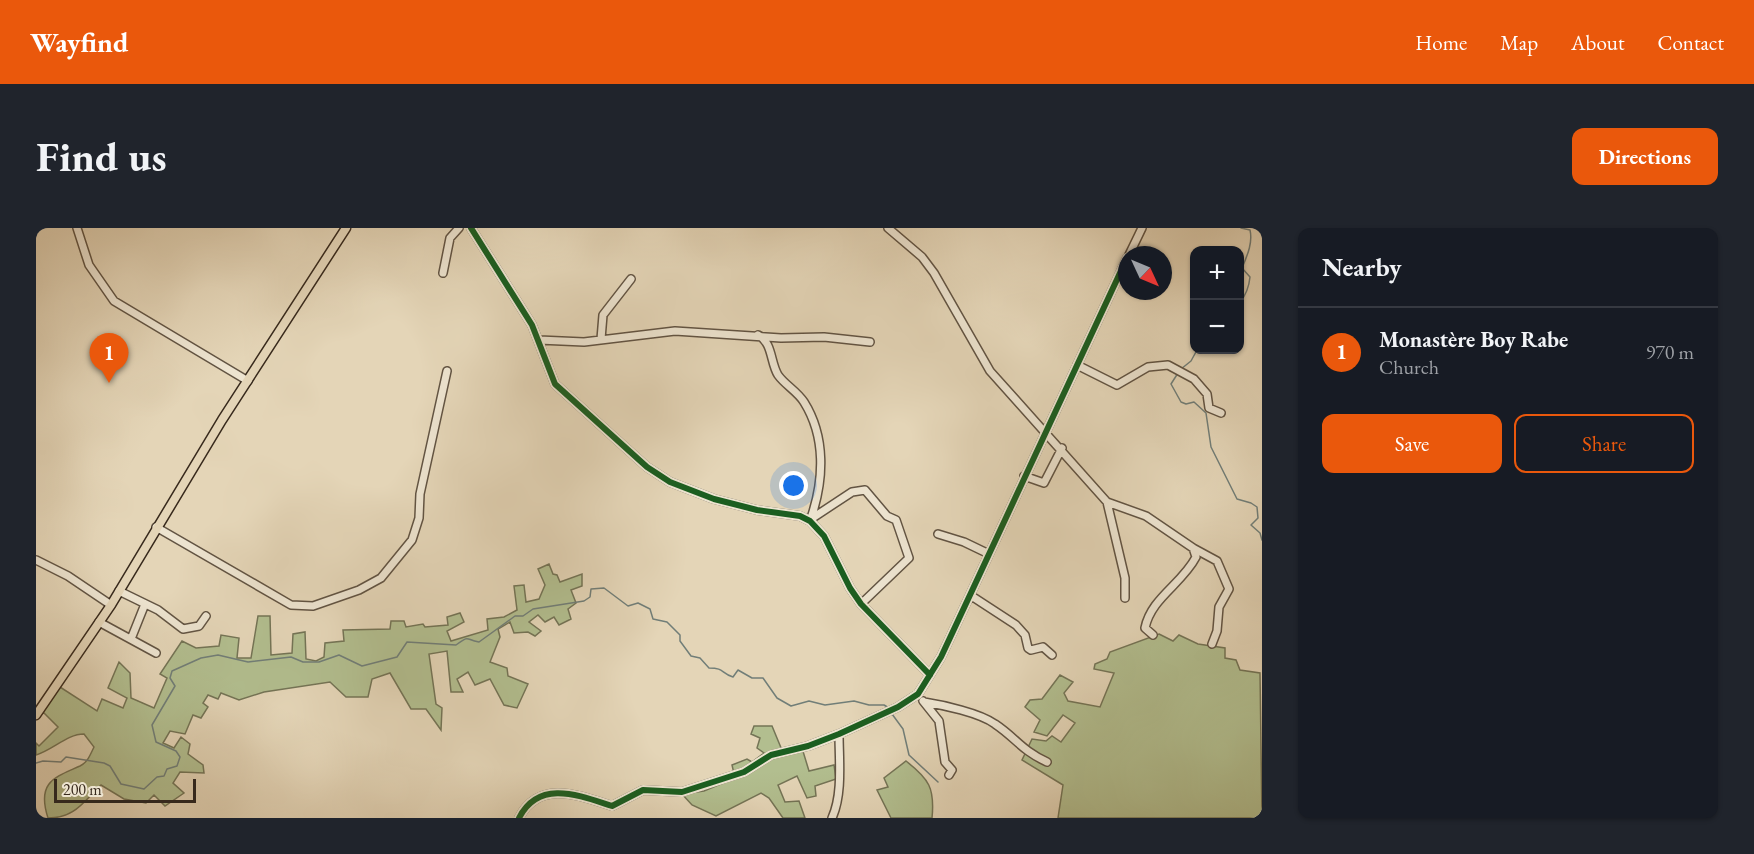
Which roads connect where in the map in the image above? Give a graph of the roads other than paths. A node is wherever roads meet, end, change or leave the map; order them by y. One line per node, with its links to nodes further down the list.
1 (77, 228): 17 (street)
2 (346, 228): 17 (main road)
3 (459, 228): 8 (street)
4 (471, 228): 13 (street)
5 (888, 228): 19 (street)
6 (1142, 228): 7 (street)
7 (1133, 246)
8 (443, 273)
9 (1118, 278): 15 (street)
10 (631, 279): 12 (street)
11 (758, 335): 12 (street); 14 (street); 23 (street)
12 (602, 339): 13 (street)
13 (539, 340): 23 (street)
14 (870, 342)
15 (1077, 365): 18 (street); 19 (street)
16 (447, 371): 24 (street)
17 (248, 381): 24 (main road)
18 (1221, 412)
19 (1045, 433): 20 (street); 21 (street)
20 (1062, 448): 21 (street); 22 (street)
21 (1024, 477): 27 (street)
22 (1107, 502): 26 (street); 31 (street)
23 (811, 520): 33 (street); 33 (street)
24 (156, 527): 29 (main road)
25 (938, 534): 27 (street)
26 (1193, 548): 37 (street); 39 (street)
27 (989, 554): 30 (street)
28 (36, 560): 34 (street)
29 (118, 591): 32 (street); 34 (main road)
30 (970, 595): 41 (street); 42 (street)
31 (1125, 598)
32 (145, 604): 35 (street); 38 (street)
33 (861, 604): 42 (street)
34 (111, 605): 36 (main road)
35 (206, 616)
36 (99, 622): 38 (street); 45 (main road)
37 (1153, 635)
38 (131, 639): 40 (street)
39 (1212, 644)
40 (156, 653)
41 (1052, 655)
42 (930, 675): 43 (street)
43 (918, 694): 44 (street); 46 (street)
44 (924, 702): 47 (street); 48 (street)
45 (36, 715)
46 (839, 734): 49 (street); 50 (street)
47 (1047, 762)
48 (949, 775)
49 (519, 818)
50 (832, 818)

